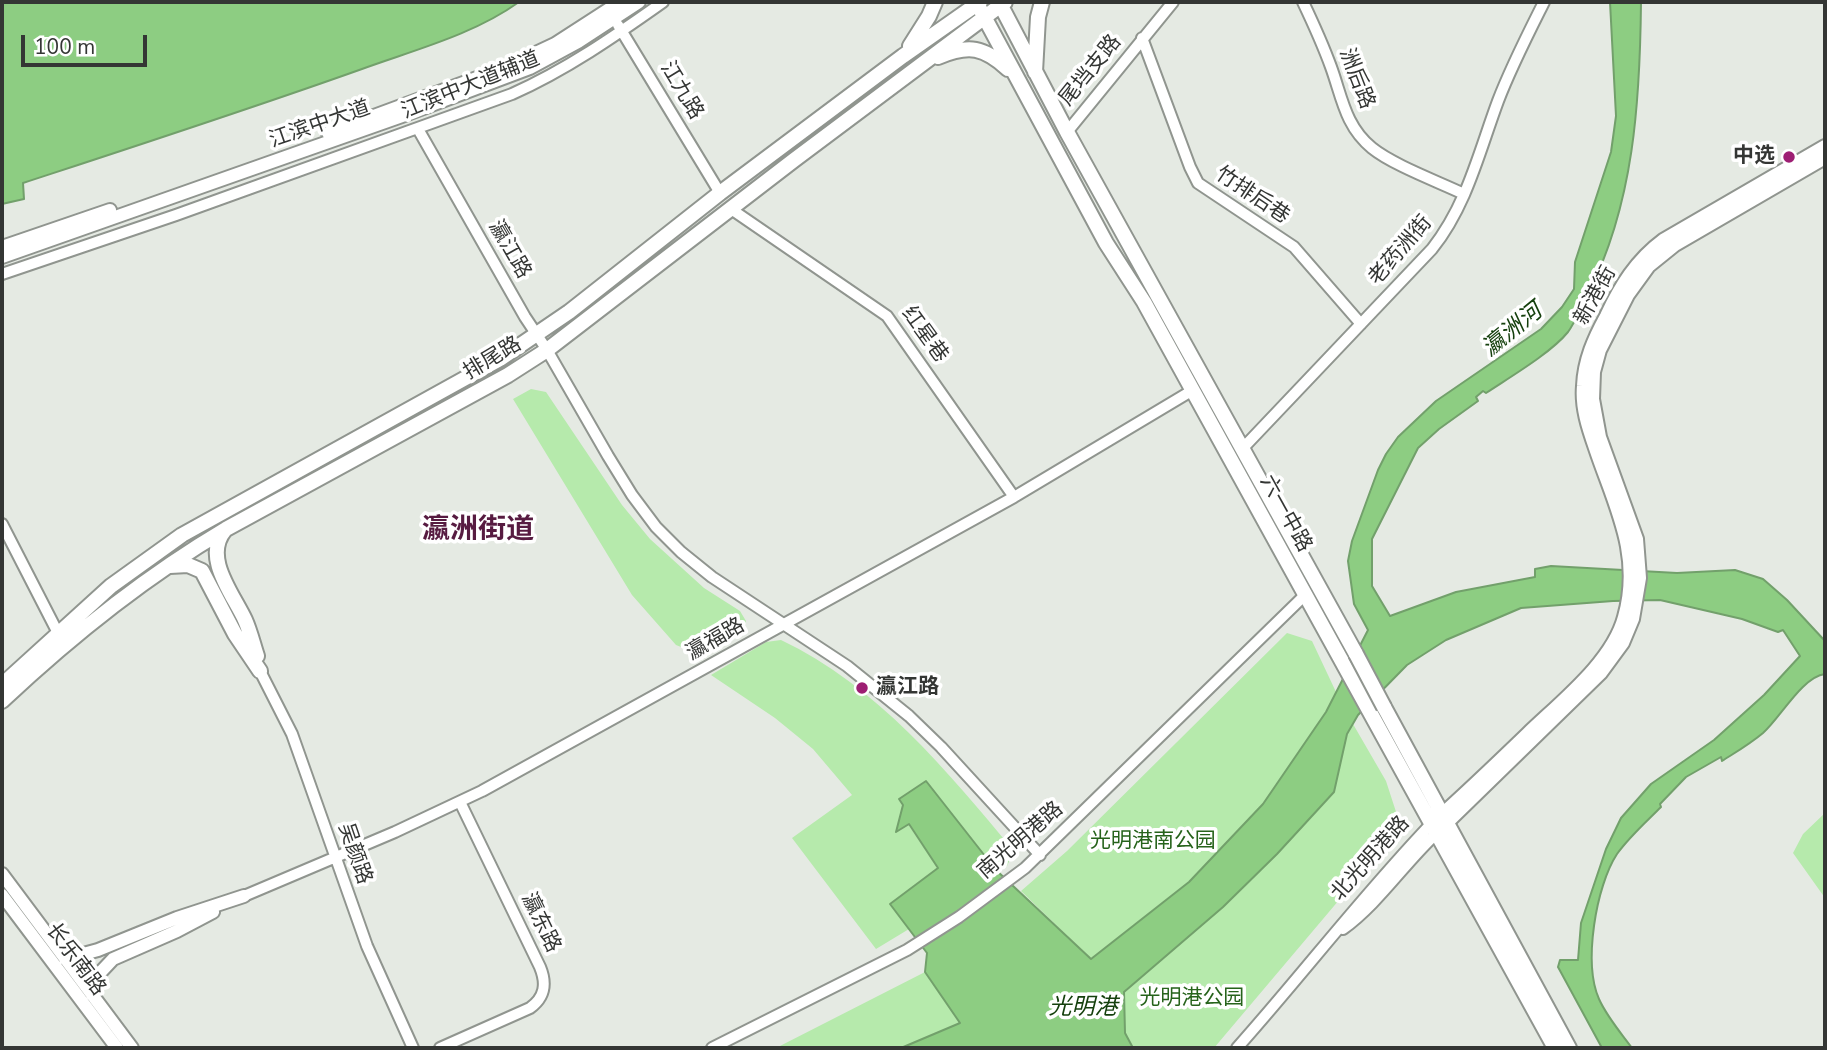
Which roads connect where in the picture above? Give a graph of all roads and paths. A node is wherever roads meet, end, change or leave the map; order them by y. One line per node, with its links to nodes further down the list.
1 (620, 2): 11 (main road, 江滨中大道)
2 (639, 2): 11 (main road, 江滨中大道)
3 (663, 2): 11 (street, 江滨中大道辅道)
4 (935, 2): 13 (main road)
5 (1042, 2): 15 (main road)
6 (1173, 2): 12 (street, 尾垱支路)
7 (1303, 2): 22 (street, 洲后路)
8 (1544, 2): 22 (street, 老药洲街)
9 (1002, 3): 10 (main road); 15 (main road, 六一中路)
10 (979, 6): 13 (main road, 排尾路); 14 (main road, 排尾路); 16 (main road, 六一中路)
11 (614, 20): 17 (street, 江滨中大道辅道); 21 (street, 江九路); 24 (main road, 江滨中大道); 25 (main road, 江滨中大道)
12 (1142, 38): 18 (street, 尾垱支路); 27 (street, 竹排后巷)
13 (903, 56): 21 (main road, 排尾路)
14 (912, 70): 16 (main road); 23 (main road, 排尾路)
15 (1035, 73): 18 (main road, 六一中路)
16 (1018, 80): 30 (main road, 六一中路)
17 (418, 129): 26 (street, 江滨中大道辅道); 28 (street, 瀛江路)
18 (1067, 132): 31 (main road, 六一中路)
19 (1825, 146): 35 (main road, 新港街)
20 (1825, 158): 35 (main road, 新港街)
21 (720, 193): 28 (main road, 排尾路)
22 (1464, 194): 27 (street, 老药洲街)
23 (731, 209): 29 (main road, 排尾路); 32 (street, 红星巷)
24 (2, 247)
25 (2, 257)
26 (2, 274)
27 (1362, 324): 31 (street, 老药洲街)
28 (537, 336): 29 (street, 瀛江路); 40 (main road, 排尾路)
29 (547, 350): 34 (main road, 排尾路); 39 (street, 瀛江路)
30 (1194, 390): 32 (street, 瀛福路); 38 (main road, 六一中路)
31 (1243, 448): 45 (main road, 六一中路, bridge)
32 (1014, 497): 39 (street, 瀛福路)
33 (2, 524): 40 (street)
34 (226, 529): 36 (main road, 排尾路); 37 (main road)
35 (1635, 563): 45 (main road)
36 (166, 567): 37 (main road); 43 (main road, 排尾路)
37 (223, 594): 41 (main road)
38 (1306, 595): 45 (main road, 六一中路); 46 (street, 南光明港路)
39 (782, 624): 44 (street, 瀛福路); 46 (street, 瀛江路)
40 (58, 633): 42 (main road, 排尾路)
41 (260, 671): 47 (street, 吴颜路)
42 (2, 685)
43 (2, 701)
44 (460, 802): 47 (street, 瀛福路); 56 (street, 瀛东路)
45 (1440, 823): 58 (street, 北光明港路); 59 (main road, 六一中路); 60 (main road, 六一中路)
46 (1040, 855): 57 (street, 南光明港路)
47 (335, 857): 50 (street, 瀛福路); 55 (street, 吴颜路)
48 (2, 874): 51 (main road)
49 (2, 895): 53 (main road, 长乐南路)
50 (244, 896): 51 (main road); 52 (main road)
51 (65, 958): 52 (main road)
52 (93, 995): 54 (main road)
53 (117, 1048)
54 (132, 1048)
55 (413, 1048)
56 (440, 1048)
57 (712, 1048)
58 (1237, 1048)
59 (1555, 1048)
60 (1569, 1048)

